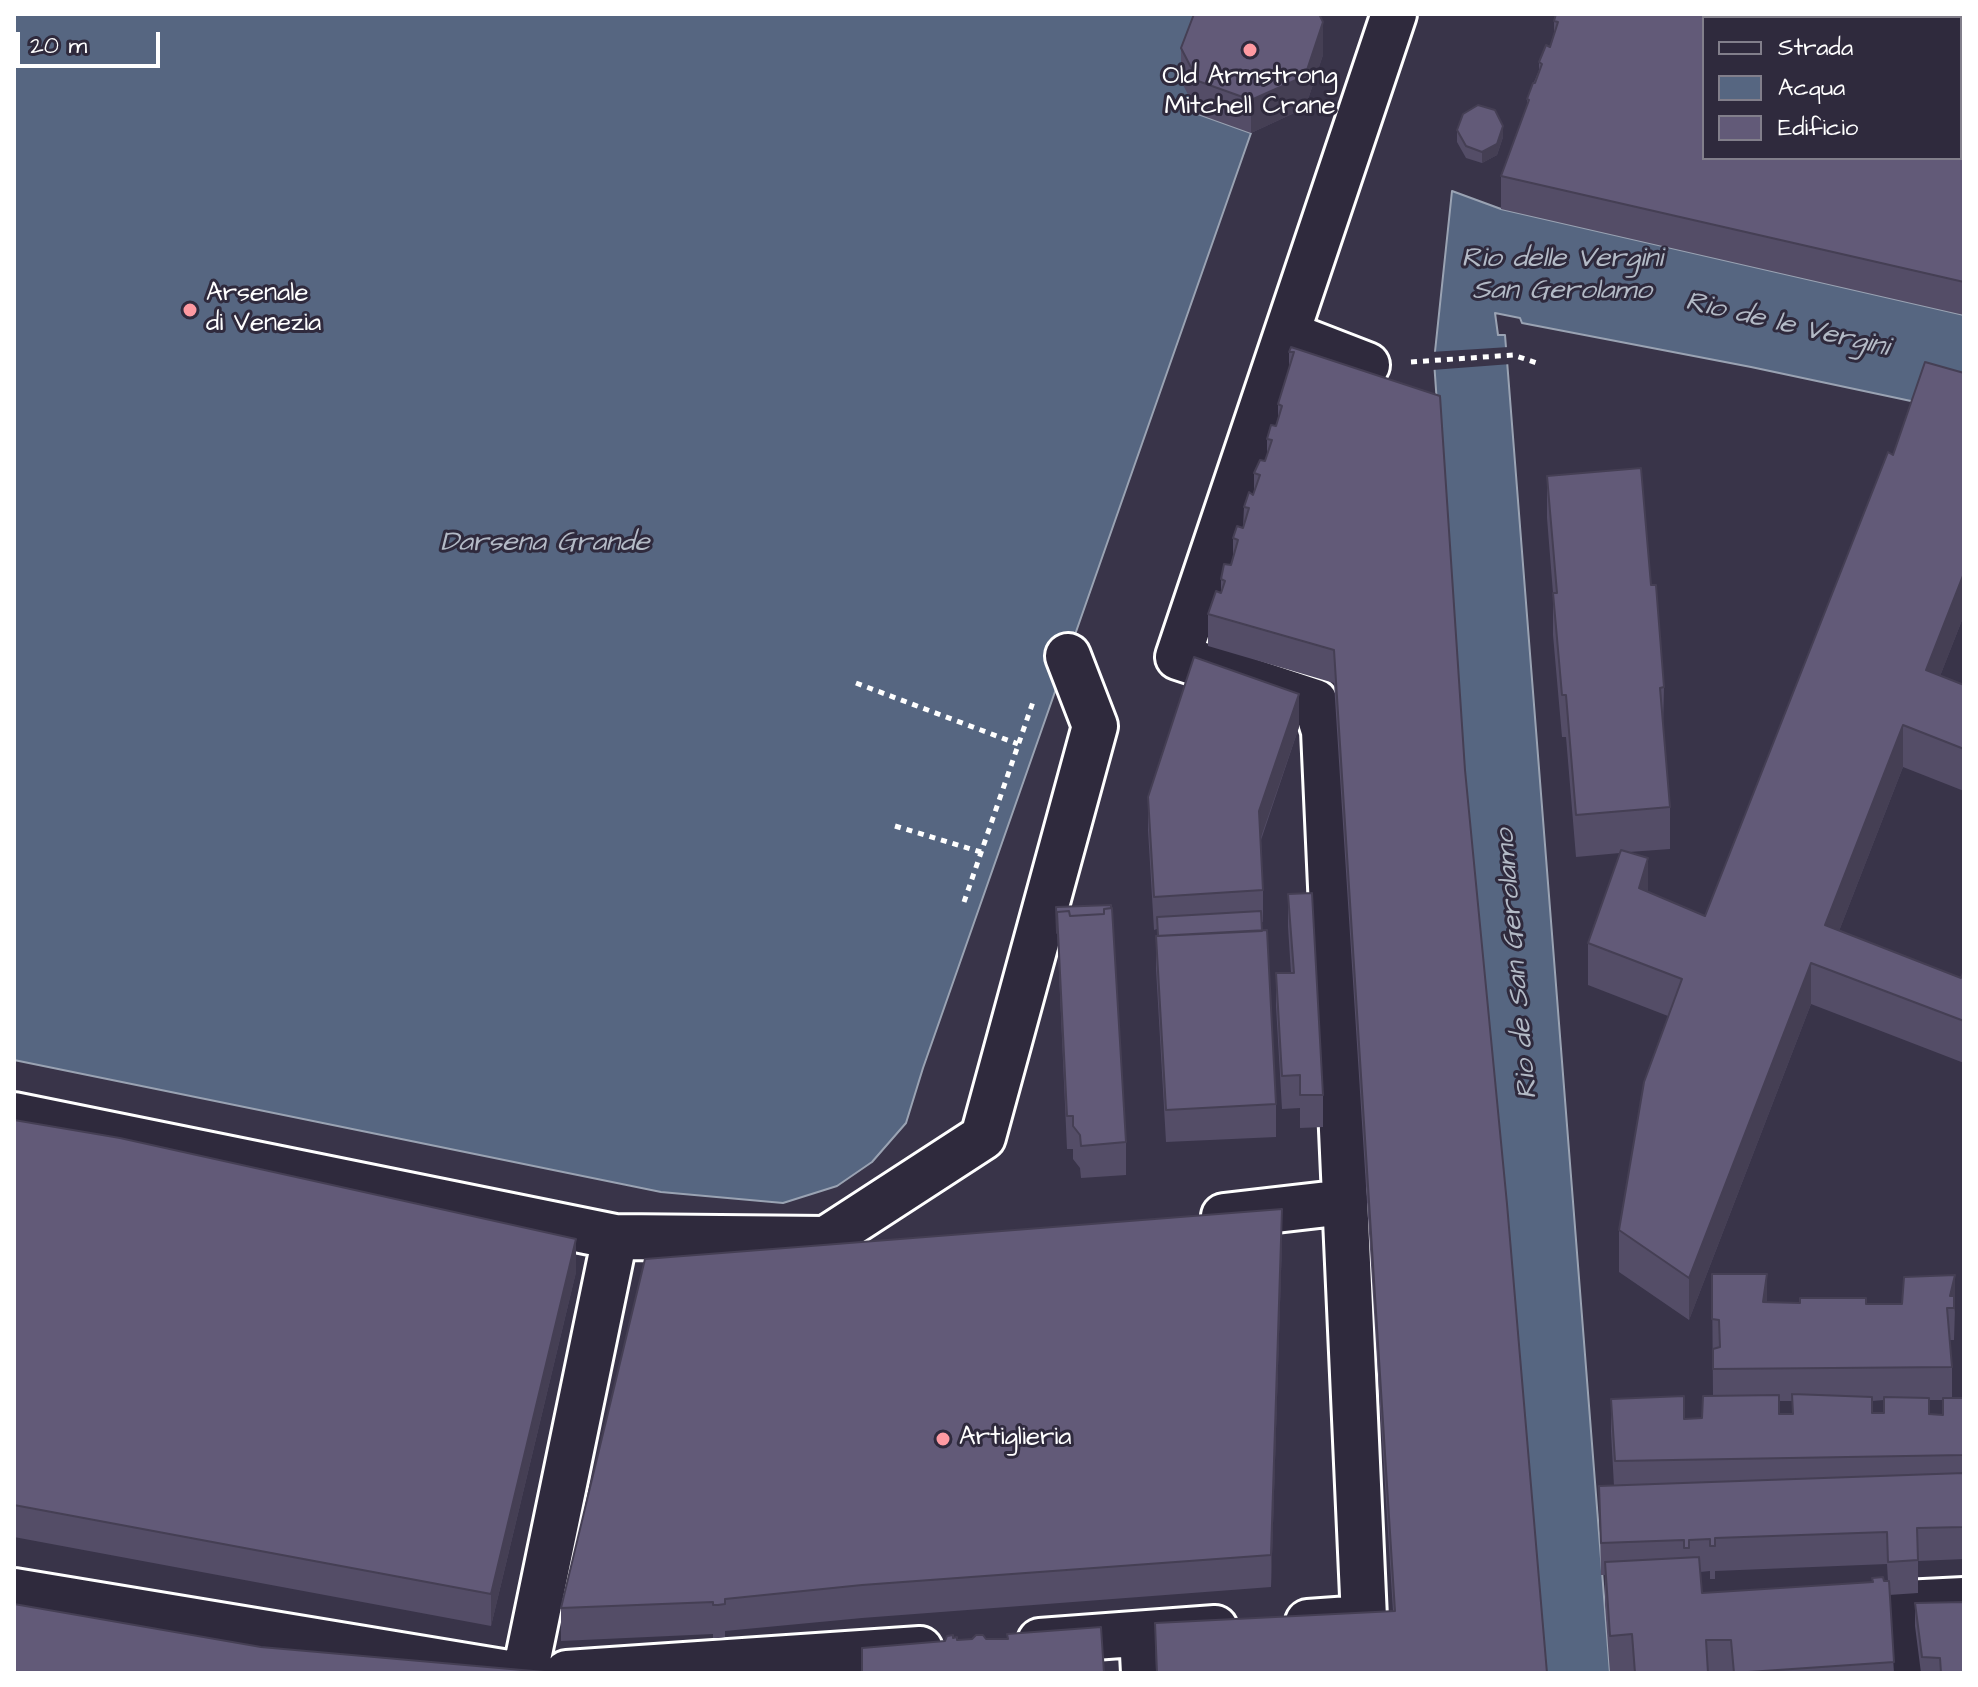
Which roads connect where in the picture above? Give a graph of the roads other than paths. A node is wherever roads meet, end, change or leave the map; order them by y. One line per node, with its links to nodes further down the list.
1 (1394, 14): 2 (street)
2 (1287, 334): 3 (street); 6 (street)
3 (1367, 365)
4 (1068, 656): 8 (street)
5 (14, 1115): 8 (street)
6 (1345, 1202): 7 (street); 13 (street)
7 (1192, 1219)
8 (615, 1237): 15 (street)
9 (14, 1591): 14 (street)
10 (1964, 1600): 17 (street)
11 (1002, 1643): 13 (street)
12 (956, 1646): 16 (street)
13 (1143, 1653)
14 (508, 1673)
15 (525, 1673)
16 (567, 1673)
17 (1907, 1673)

